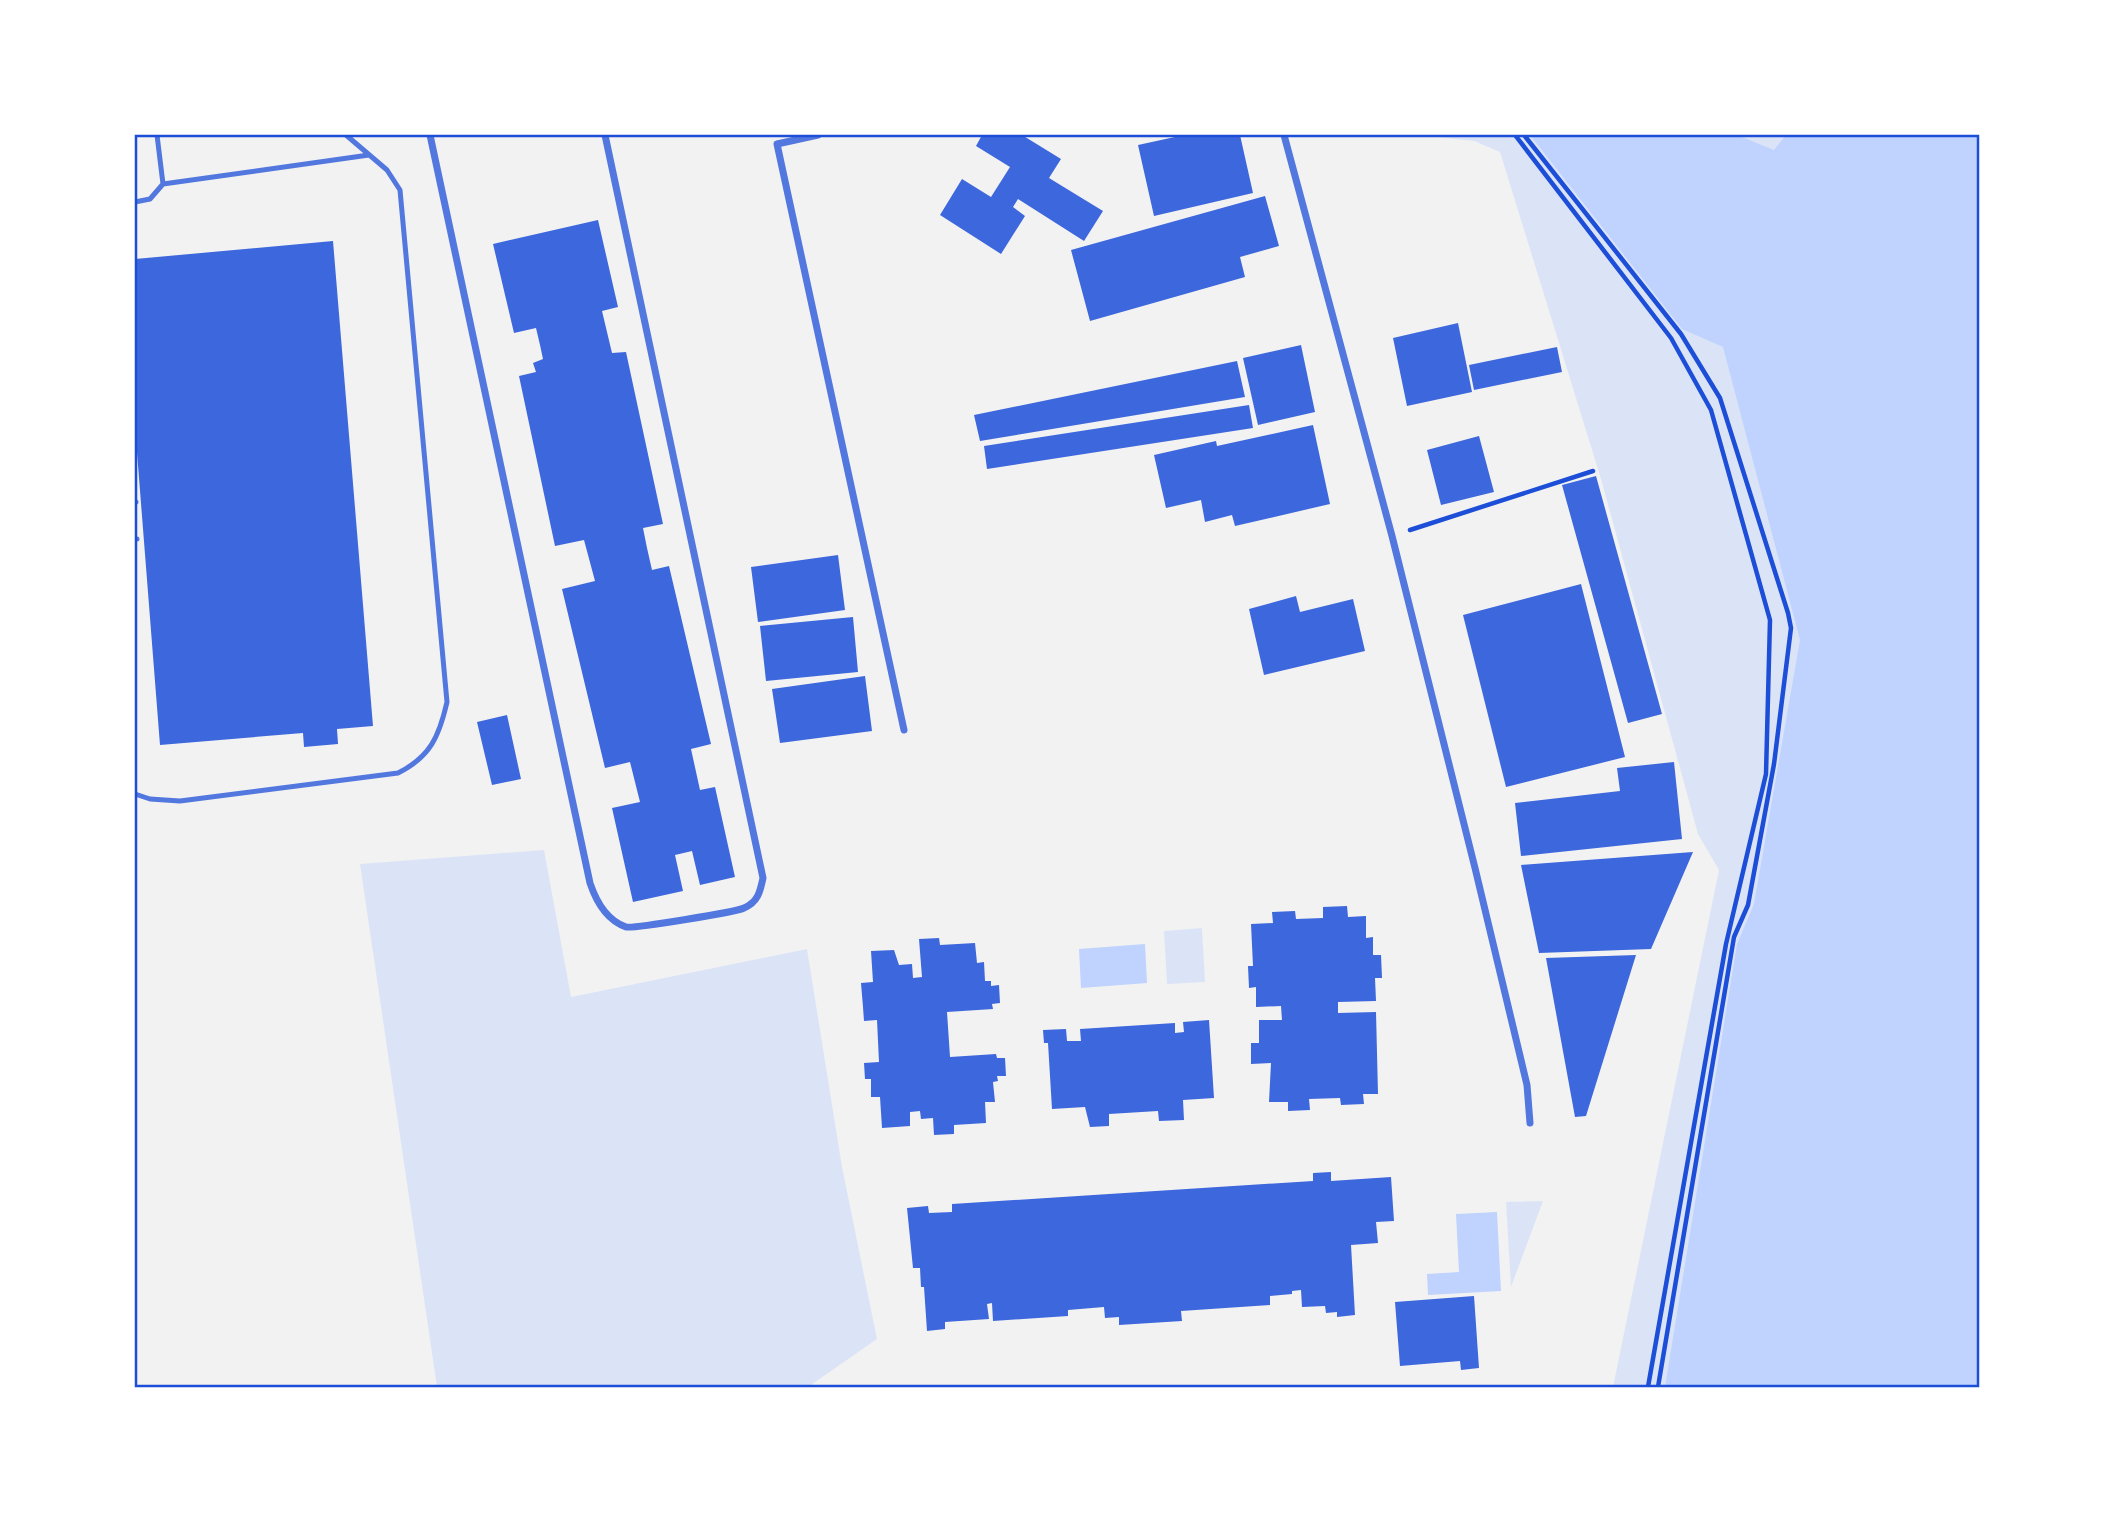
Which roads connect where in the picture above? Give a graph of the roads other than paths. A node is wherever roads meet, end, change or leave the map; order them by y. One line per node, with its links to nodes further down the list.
1 (157, 135): 8 (lane)
2 (346, 135): 7 (lane)
3 (430, 135): 4 (street)
4 (605, 135)
5 (818, 135): 10 (street)
6 (1284, 135): 12 (street)
7 (369, 155): 8 (lane); 11 (lane)
8 (163, 184): 9 (lane)
9 (135, 202)
10 (904, 730)
11 (135, 794)
12 (1530, 1123)

